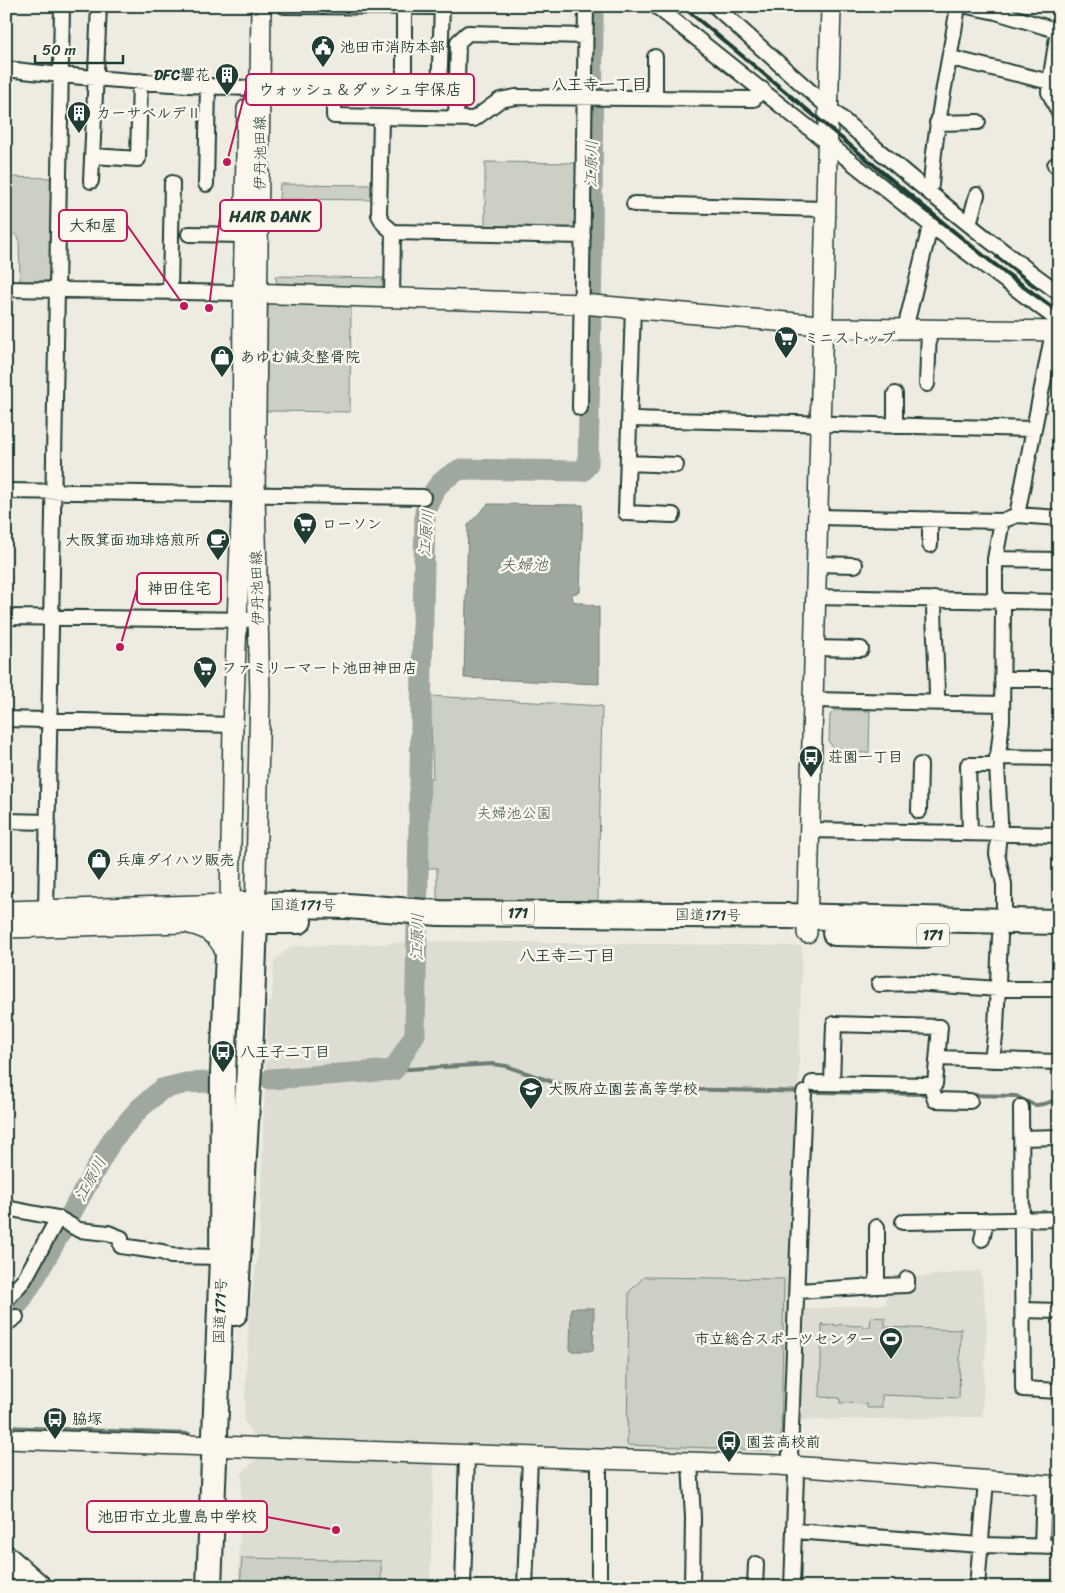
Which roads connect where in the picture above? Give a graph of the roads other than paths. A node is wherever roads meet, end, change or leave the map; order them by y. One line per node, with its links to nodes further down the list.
1 (62, 6): 19 (street)
2 (99, 6): 20 (street)
3 (248, 6): 24 (street, 伊丹池田線)
4 (261, 6): 24 (street, 伊丹池田線)
5 (284, 6): 6 (street)
6 (404, 6): 7 (street); 27 (street)
7 (442, 6): 27 (street)
8 (586, 6): 15 (street)
9 (656, 6): 25 (street)
10 (715, 6): 30 (street)
11 (831, 6): 30 (street)
12 (958, 6): 17 (street)
13 (967, 6): 14 (street)
14 (1058, 31): 22 (street)
15 (585, 36): 28 (street); 33 (street)
16 (655, 57): 29 (street)
17 (951, 58): 22 (street); 35 (street)
18 (6, 69): 19 (street)
19 (61, 76): 20 (street); 52 (street)
20 (96, 78): 21 (street); 37 (street)
21 (140, 81): 23 (street); 37 (street)
22 (1050, 82): 31 (street)
23 (208, 86): 24 (street); 40 (street)
24 (254, 89): 26 (street); 49 (street, 伊丹池田線); 54 (street, 伊丹池田線)
25 (762, 90): 29 (street); 36 (street)
26 (334, 92): 27 (street); 32 (street)
27 (404, 93)
28 (584, 96): 29 (street); 33 (street); 50 (street)
29 (655, 98)
30 (828, 108): 36 (street); 41 (street)
31 (1059, 113)
32 (381, 117): 33 (street); 47 (street)
33 (456, 119)
34 (978, 122): 35 (street)
35 (937, 123): 41 (street)
36 (827, 140): 44 (street); 46 (street)
37 (93, 156): 38 (street)
38 (92, 181)
39 (172, 183): 53 (street)
40 (206, 184)
41 (928, 190): 45 (street)
42 (977, 195): 45 (street)
43 (634, 204): 44 (street)
44 (826, 209): 59 (street)
45 (969, 224): 55 (street)
46 (933, 227): 60 (street); 61 (street)
47 (393, 232): 50 (street); 56 (street)
48 (189, 234): 49 (street)
49 (244, 235): 54 (street, 伊丹池田線)
50 (582, 236): 57 (street)
51 (9, 287): 52 (street)
52 (56, 290): 53 (street); 73 (street)
53 (170, 292): 54 (street)
54 (250, 293): 56 (street); 74 (street, 伊丹池田線)
55 (1059, 293)
56 (392, 298): 57 (street)
57 (589, 305): 58 (street); 65 (street)
58 (633, 308): 59 (street); 66 (street)
59 (822, 326): 61 (street); 67 (street)
60 (1057, 328): 62 (street); 69 (street)
61 (905, 329): 62 (street)
62 (929, 330): 63 (street)
63 (927, 384)
64 (895, 394): 68 (street)
65 (580, 408)
66 (630, 419): 67 (street); 70 (street)
67 (820, 424): 68 (street); 78 (street)
68 (895, 426): 69 (street)
69 (1034, 429): 77 (street)
70 (628, 463): 71 (street); 76 (street)
71 (676, 464)
72 (6, 491): 73 (street)
73 (53, 491): 74 (street); 92 (street)
74 (248, 495): 75 (street); 93 (street, 伊丹池田線); 94 (street, 伊丹池田線)
75 (423, 497)
76 (673, 515)
77 (1017, 515): 79 (street); 81 (street)
78 (818, 517): 80 (street); 85 (street)
79 (1059, 518)
80 (930, 519): 81 (street); 82 (street)
81 (1002, 521): 83 (street)
82 (930, 546)
83 (995, 559): 84 (street); 89 (street)
84 (1059, 560)
85 (816, 564): 86 (street); 87 (street)
86 (855, 565)
87 (815, 596): 88 (street); 95 (street)
88 (934, 599): 89 (street); 100 (street)
89 (997, 600): 90 (street); 97 (street)
90 (1059, 602)
91 (6, 617): 92 (street)
92 (50, 618): 93 (street); 103 (street)
93 (236, 620): 94 (street); 104 (street, 伊丹池田線)
94 (258, 620): 118 (street, 伊丹池田線)
95 (814, 648): 96 (street); 99 (street)
96 (861, 649)
97 (1002, 679): 98 (street); 101 (street)
98 (1059, 680)
99 (813, 700): 100 (street); 111 (street)
100 (937, 702): 101 (street)
101 (1002, 704): 106 (street)
102 (6, 719): 103 (street)
103 (50, 720): 104 (street); 109 (street)
104 (233, 725): 117 (street, 伊丹池田線)
105 (1059, 758): 106 (street)
106 (997, 761): 112 (street); 113 (street)
107 (920, 765): 110 (street)
108 (6, 821): 109 (street)
109 (48, 822): 115 (street)
110 (919, 822): 111 (street); 112 (street)
111 (810, 830): 121 (street)
112 (970, 833): 113 (street)
113 (998, 834): 114 (street); 123 (street)
114 (1059, 835)
115 (46, 910): 116 (street); 117 (street)
116 (6, 911)
117 (229, 912): 118 (highway, 国道171号 / 171); 120 (street); 125 (highway, 国道171号)
118 (255, 912): 121 (highway, 国道171号 / 171); 155 (highway, 国道171号)
119 (1059, 922): 123 (highway, 国道171号 / 171)
120 (189, 924): 122 (street); 125 (street)
121 (807, 924): 123 (highway, 国道171号 / 171)
122 (6, 928)
123 (1002, 928): 124 (highway, 国道171号 / 171); 127 (street)
124 (1059, 936)
125 (227, 960): 146 (highway, 国道171号)
126 (879, 984): 127 (street)
127 (998, 989): 128 (street); 130 (street)
128 (1059, 989)
129 (938, 1058): 130 (street); 132 (street); 133 (street)
130 (992, 1060): 131 (street)
131 (1059, 1062)
132 (832, 1083): 133 (street); 149 (street)
133 (931, 1085): 134 (street)
134 (970, 1101)
135 (1021, 1107): 137 (street)
136 (1059, 1137): 137 (street)
137 (1021, 1138): 142 (street)
138 (6, 1208): 139 (street)
139 (58, 1218): 146 (street); 150 (street)
140 (1059, 1219): 142 (street)
141 (986, 1220): 142 (street); 143 (street); 145 (street)
142 (1022, 1220): 151 (street)
143 (903, 1222)
144 (877, 1227): 148 (street)
145 (982, 1239)
146 (222, 1257): 155 (highway, 国道171号)
147 (907, 1279): 148 (street)
148 (877, 1286): 149 (street)
149 (798, 1291): 160 (street)
150 (6, 1300)
151 (1023, 1310): 152 (street); 153 (street)
152 (1059, 1311)
153 (1059, 1391)
154 (6, 1439): 155 (street)
155 (222, 1446): 156 (street); 172 (highway, 国道171号); 173 (highway, 国道171号)
156 (467, 1455): 157 (street); 174 (street)
157 (530, 1456): 158 (street); 175 (street)
158 (599, 1459): 159 (street); 176 (street)
159 (690, 1462): 160 (street); 177 (street)
160 (792, 1466): 161 (street); 163 (street)
161 (986, 1481): 162 (street); 164 (street)
162 (1051, 1486): 165 (street)
163 (794, 1532): 164 (street); 179 (street)
164 (980, 1545): 165 (street); 180 (street)
165 (1042, 1547): 166 (street)
166 (1059, 1547)
167 (6, 1558): 171 (highway)
168 (756, 1564): 178 (street)
169 (6, 1576): 170 (highway)
170 (17, 1587)
171 (39, 1587)
172 (209, 1587)
173 (225, 1587)
174 (464, 1587)
175 (525, 1587)
176 (599, 1587)
177 (692, 1587)
178 (755, 1587)
179 (792, 1587)
180 (977, 1587)

